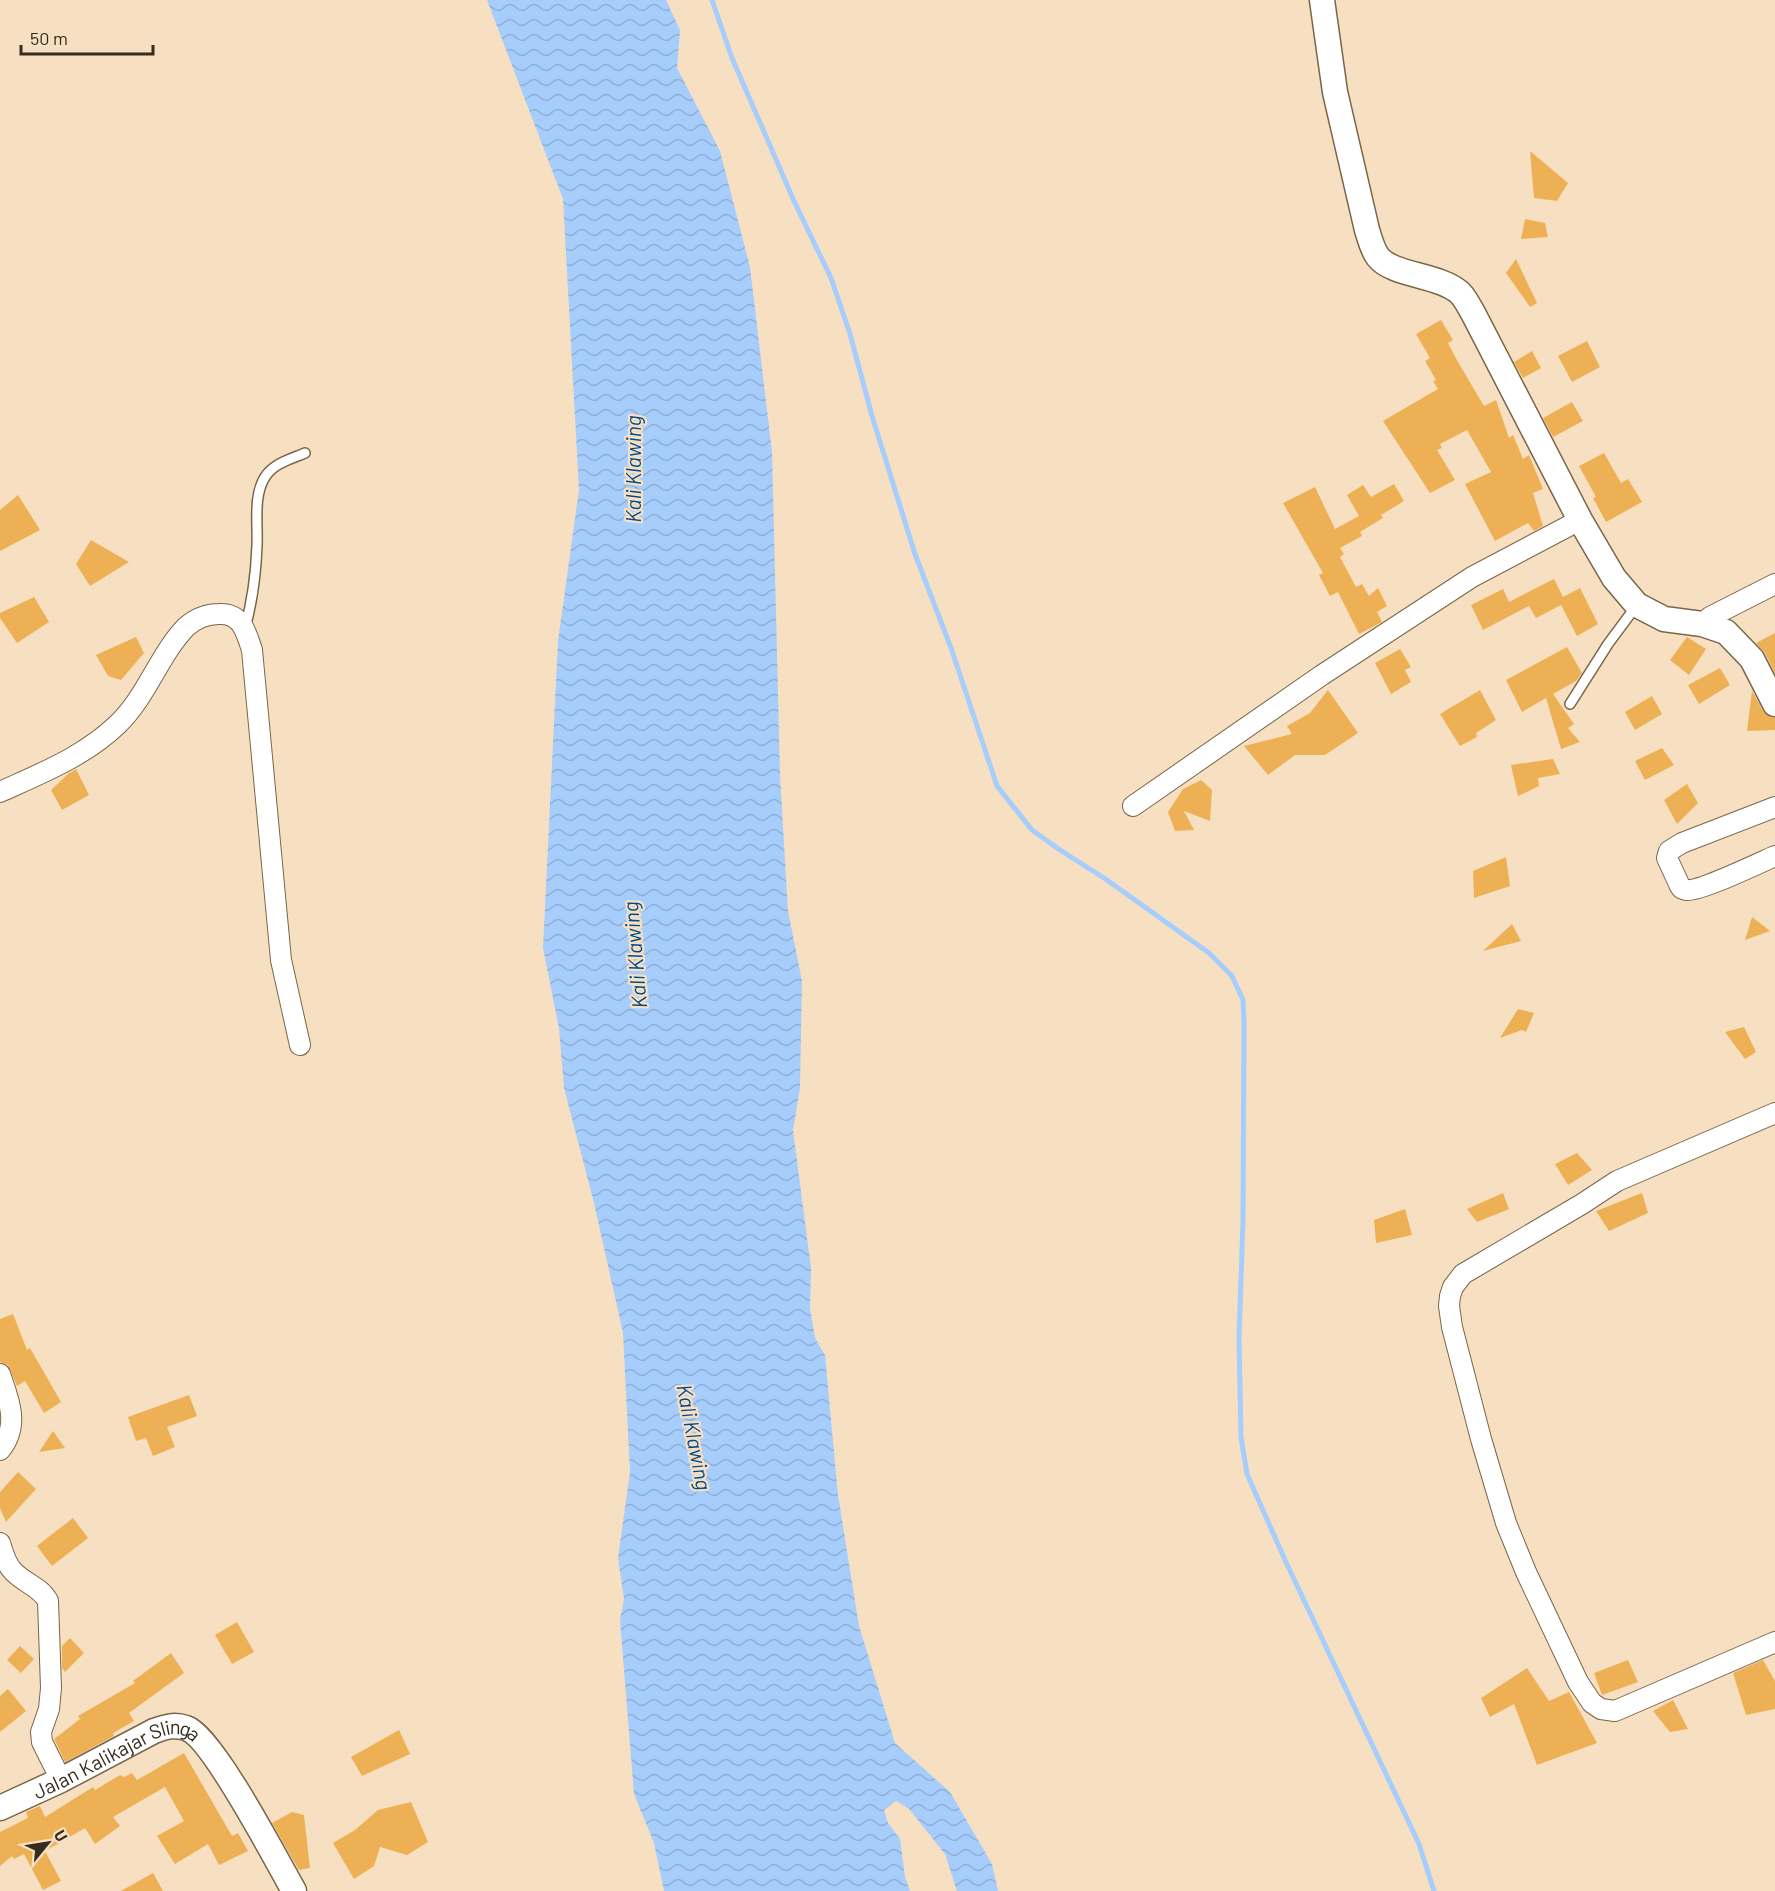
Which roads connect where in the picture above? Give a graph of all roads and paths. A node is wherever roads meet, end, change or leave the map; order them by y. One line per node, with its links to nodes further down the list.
1 (1322, 0): 3 (street)
2 (305, 453): 7 (lane)
3 (1580, 520): 5 (street); 11 (street)
4 (1775, 585): 6 (street)
5 (1637, 605): 6 (street); 8 (lane)
6 (1702, 624): 9 (street)
7 (245, 628): 10 (street); 14 (street)
8 (1570, 704)
9 (1775, 704)
10 (0, 792)
11 (1133, 806)
12 (1775, 807): 13 (street)
13 (1775, 856)
14 (300, 1046)
15 (1775, 1113): 19 (street)
16 (0, 1374): 17 (street)
17 (0, 1449)
18 (0, 1543): 20 (street)
19 (1775, 1642)
20 (61, 1780): 21 (street, Jalan Kalikajar Slinga); 22 (street, Jalan Kalikajar Slinga)
21 (0, 1808)
22 (294, 1891)

